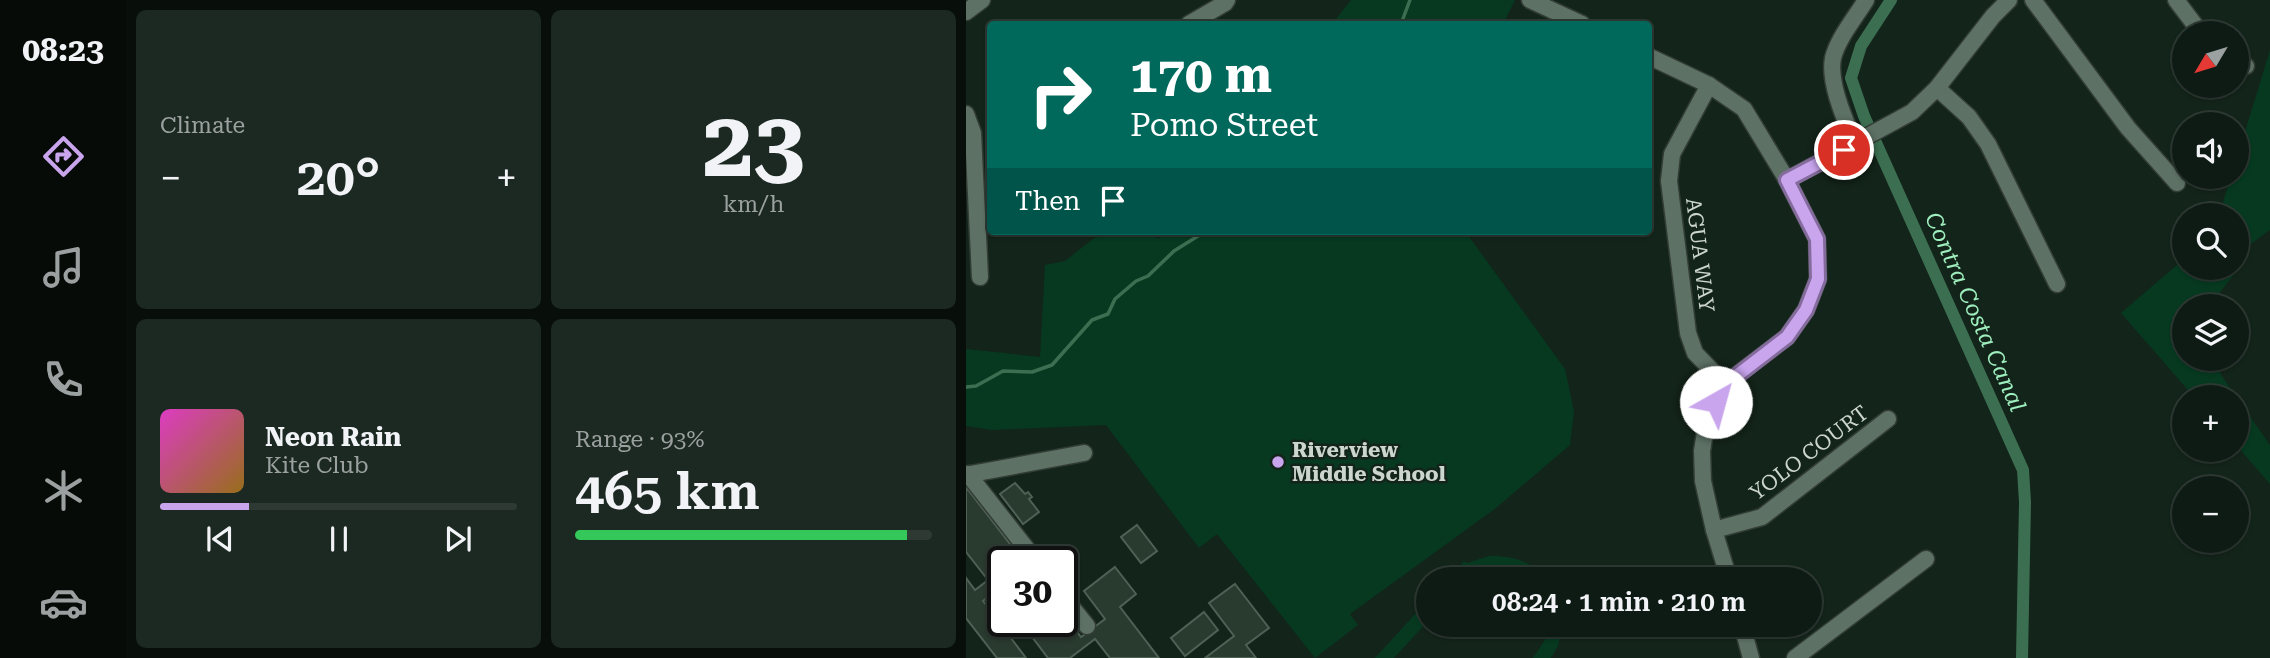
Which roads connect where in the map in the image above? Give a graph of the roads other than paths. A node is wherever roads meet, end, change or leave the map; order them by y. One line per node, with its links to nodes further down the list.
1 (982, 0): 8 (street)
2 (1227, 0): 9 (street)
3 (1530, 0): 10 (street)
4 (1866, 0): 16 (street)
5 (2009, 0): 14 (street)
6 (2032, 0): 17 (street)
7 (2176, 0): 11 (street)
8 (966, 12)
9 (1194, 21)
10 (1576, 21)
11 (2192, 21)
12 (1652, 58): 13 (street)
13 (1709, 85): 18 (street); 21 (street, AGUA WAY)
14 (1937, 88): 16 (street); 20 (street)
15 (966, 114): 19 (street)
16 (1850, 147): 18 (street)
17 (2172, 178)
18 (1787, 180): 21 (street)
19 (979, 277)
20 (2057, 284)
21 (1726, 384): 25 (street)
22 (1888, 419): 25 (street, YOLO COURT)
23 (1084, 453): 24 (street)
24 (967, 474): 26 (street)
25 (1714, 530): 28 (street)
26 (1024, 546)
27 (1926, 559): 33 (street)
28 (1725, 567)
29 (1078, 615): 30 (street)
30 (1087, 626)
31 (1745, 637): 32 (street)
32 (1751, 658)
33 (1795, 658)

